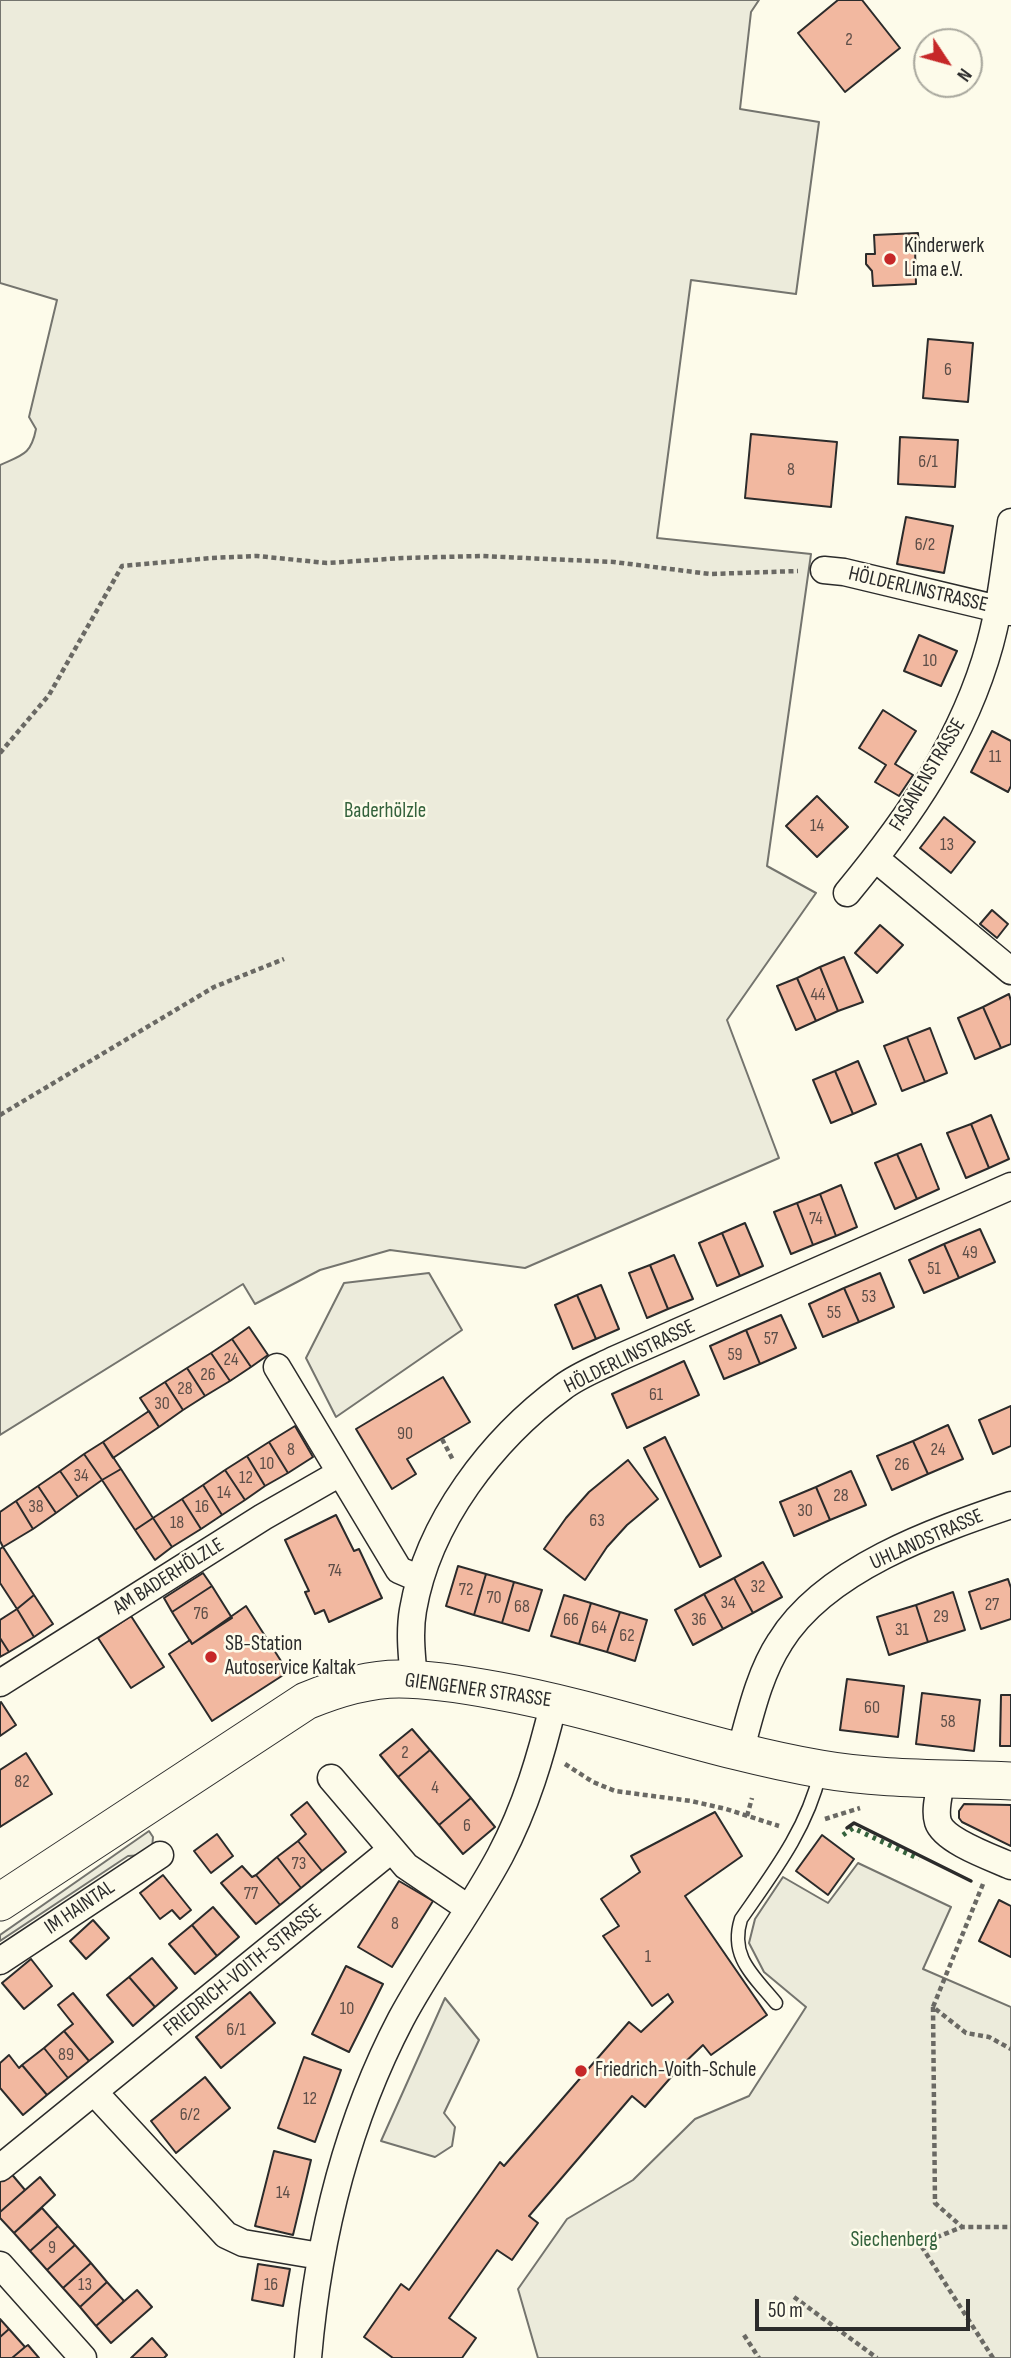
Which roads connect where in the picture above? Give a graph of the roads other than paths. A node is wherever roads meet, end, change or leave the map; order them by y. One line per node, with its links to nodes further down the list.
1 (1011, 522): 3 (street, FASANENSTRASSE)
2 (824, 570): 3 (street, HÖLDERLINSTRASSE)
3 (1004, 610): 4 (street, FASANENSTRASSE)
4 (876, 859): 5 (street, FASANENSTRASSE); 6 (street)
5 (847, 893)
6 (1011, 971)
7 (1011, 1186): 11 (street, HÖLDERLINSTRASSE)
8 (277, 1367): 9 (street)
9 (340, 1473): 11 (street); 13 (street, AM BADERHÖLZLE)
10 (1011, 1505): 15 (street, UHLANDSTRASSE)
11 (420, 1579): 12 (street, HÖLDERLINSTRASSE)
12 (414, 1680): 14 (main road, GIENGENER STRASSE); 23 (main road, GIENGENER STRASSE)
13 (0, 1683)
14 (554, 1702): 15 (main road, GIENGENER STRASSE); 24 (street)
15 (740, 1752): 16 (main road, GIENGENER STRASSE)
16 (821, 1769): 18 (main road, GIENGENER STRASSE); 26 (lane)
17 (331, 1778): 20 (street)
18 (942, 1778): 19 (main road, GIENGENER STRASSE); 22 (street)
19 (1011, 1781)
20 (391, 1850): 24 (street); 27 (street, FRIEDRICH-VOITH-STRASSE)
21 (160, 1854): 25 (street, IM HAINTAL)
22 (1011, 1866)
23 (0, 1902)
24 (468, 1908): 29 (street)
25 (0, 1961)
26 (776, 2003)
27 (95, 2093): 28 (street, FRIEDRICH-VOITH-STRASSE); 29 (street)
28 (0, 2168)
29 (320, 2256): 32 (street)
30 (0, 2265): 31 (street)
31 (83, 2358)
32 (308, 2358)

